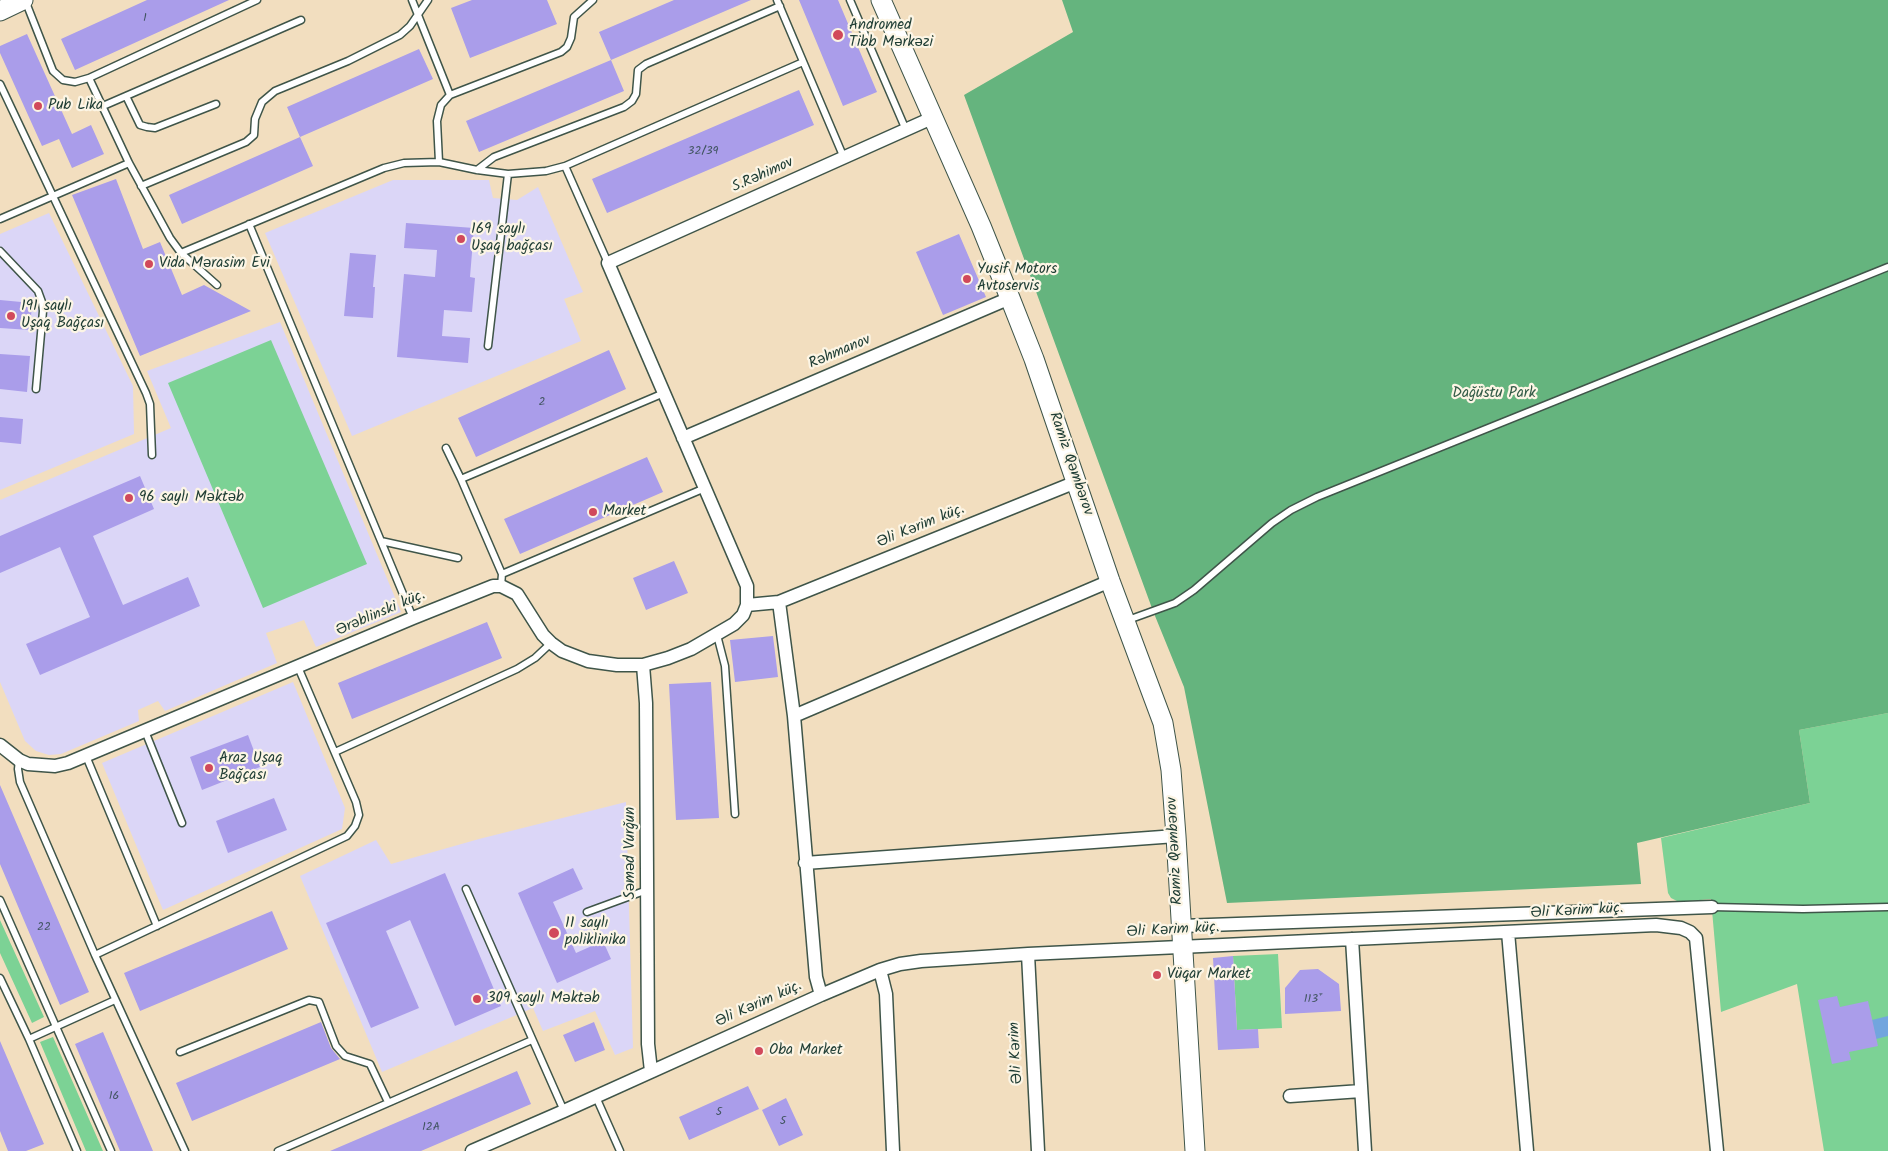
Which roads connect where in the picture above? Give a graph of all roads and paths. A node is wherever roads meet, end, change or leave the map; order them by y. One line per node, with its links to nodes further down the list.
1 (24, 0): 9 (main road); 13 (lane)
2 (257, 0): 13 (lane)
3 (412, 0): 10 (lane)
4 (428, 0): 10 (lane)
5 (591, 0): 15 (lane)
6 (850, 0): 20 (lane)
7 (881, 0): 19 (main road, Ramiz Qəmbərov)
8 (779, 3): 12 (lane); 25 (lane)
9 (0, 11)
10 (418, 13): 15 (lane); 27 (lane)
11 (301, 20): 16 (lane)
12 (803, 62): 21 (lane); 24 (lane)
13 (89, 78): 18 (lane)
14 (0, 84): 28 (lane)
15 (450, 95): 22 (lane)
16 (126, 96): 17 (lane); 18 (lane)
17 (216, 104)
18 (102, 106): 23 (lane)
19 (932, 118): 20 (street, S.Rəhimov); 36 (main road, Ramiz Qəmbərov)
20 (906, 130): 21 (street, S.Rəhimov)
21 (844, 158): 33 (street, S.Rəhimov)
22 (440, 162): 25 (lane); 30 (lane)
23 (129, 163): 27 (lane); 28 (lane)
24 (565, 166): 26 (lane); 33 (lane)
25 (477, 170): 26 (lane)
26 (508, 174): 37 (lane)
27 (140, 186): 32 (lane)
28 (53, 194): 29 (lane); 42 (lane)
29 (0, 219)
30 (250, 224): 32 (lane); 46 (lane)
31 (0, 251): 38 (lane)
32 (181, 253): 35 (lane)
33 (608, 263): 39 (street)
34 (1888, 267): 53 (lane)
35 (217, 285)
36 (1010, 298): 40 (street, Rəhmanov); 44 (main road, Ramiz Qəmbərov)
37 (488, 346)
38 (36, 389)
39 (664, 393): 40 (street); 43 (lane)
40 (683, 438): 45 (street)
41 (446, 448): 43 (lane)
42 (152, 455)
43 (461, 479): 48 (lane)
44 (1076, 482): 49 (main road, Ramiz Qəmbərov); 50 (street, Əli Kərim küç.)
45 (704, 488): 48 (lane); 51 (street)
46 (381, 541): 47 (lane); 52 (lane)
47 (458, 558)
48 (502, 580): 52 (street, Ərəblinski küç.); 55 (street)
49 (1110, 581): 53 (main road, Ramiz Qəmbərov); 58 (street)
50 (779, 602): 51 (street, Əli Kərim küç.); 58 (street)
51 (747, 605): 54 (street)
52 (413, 618): 57 (street, Ərəblinski küç.)
53 (1125, 621): 66 (main road, Ramiz Qəmbərov)
54 (717, 635): 56 (street); 64 (lane)
55 (551, 643): 56 (street); 61 (lane)
56 (643, 665): 69 (street, Səməd Vurğun)
57 (298, 667): 59 (street, Ərəblinski küç.); 61 (lane)
58 (794, 716): 67 (street)
59 (145, 731): 62 (street, Ərəblinski küç.); 65 (lane)
60 (0, 745): 63 (street, Ərəblinski küç.)
61 (335, 752): 74 (lane)
62 (86, 756): 63 (street, Ərəblinski küç.); 74 (lane)
63 (19, 760): 80 (lane)
64 (735, 814)
65 (182, 823)
66 (1176, 836): 67 (street); 75 (main road, Ramiz Qəmbərov)
67 (805, 863): 84 (street)
68 (466, 889): 88 (lane)
69 (647, 890): 73 (lane); 90 (street, Səməd Vurğun)
70 (0, 900): 86 (lane)
71 (1712, 907): 72 (lane); 75 (street)
72 (1888, 907)
73 (587, 912)
74 (157, 926): 80 (lane)
75 (1181, 926): 78 (main road, Ramiz Qəmbərov)
76 (1508, 932): 77 (street, Əli Kərim küç.); 106 (street); 107 (street, Əli Kərim küç.)
77 (1352, 939): 78 (street, Əli Kərim küç.); 91 (street)
78 (1182, 947): 79 (street, Əli Kərim küç.); 104 (main road, Ramiz Qəmbərov)
79 (1028, 954): 81 (street, Əli Kərim küç.); 103 (street, Əli Kərim)
80 (95, 955): 85 (lane)
81 (880, 970): 84 (street, Əli Kərim küç.); 102 (street)
82 (0, 978): 83 (lane)
83 (2, 990): 87 (lane)
84 (821, 995): 90 (street, Əli Kərim küç.)
85 (115, 1000): 86 (lane); 98 (lane)
86 (57, 1026): 87 (lane); 97 (lane)
87 (29, 1039): 96 (lane)
88 (532, 1040): 94 (lane); 95 (lane)
89 (180, 1052): 94 (lane)
90 (651, 1071): 93 (street, Əli Kərim küç.)
91 (1361, 1090): 92 (street); 105 (street)
92 (1290, 1096)
93 (596, 1097): 95 (street, Əli Kərim küç.); 101 (lane)
94 (388, 1102): 99 (lane)
95 (564, 1112): 100 (street, Əli Kərim küç.)
96 (77, 1151)
97 (111, 1151)
98 (185, 1151)
99 (278, 1151)
100 (472, 1151)
101 (620, 1151)
102 (893, 1151)
103 (1038, 1151)
104 (1195, 1151)
105 (1365, 1151)
106 (1527, 1151)
107 (1717, 1151)

